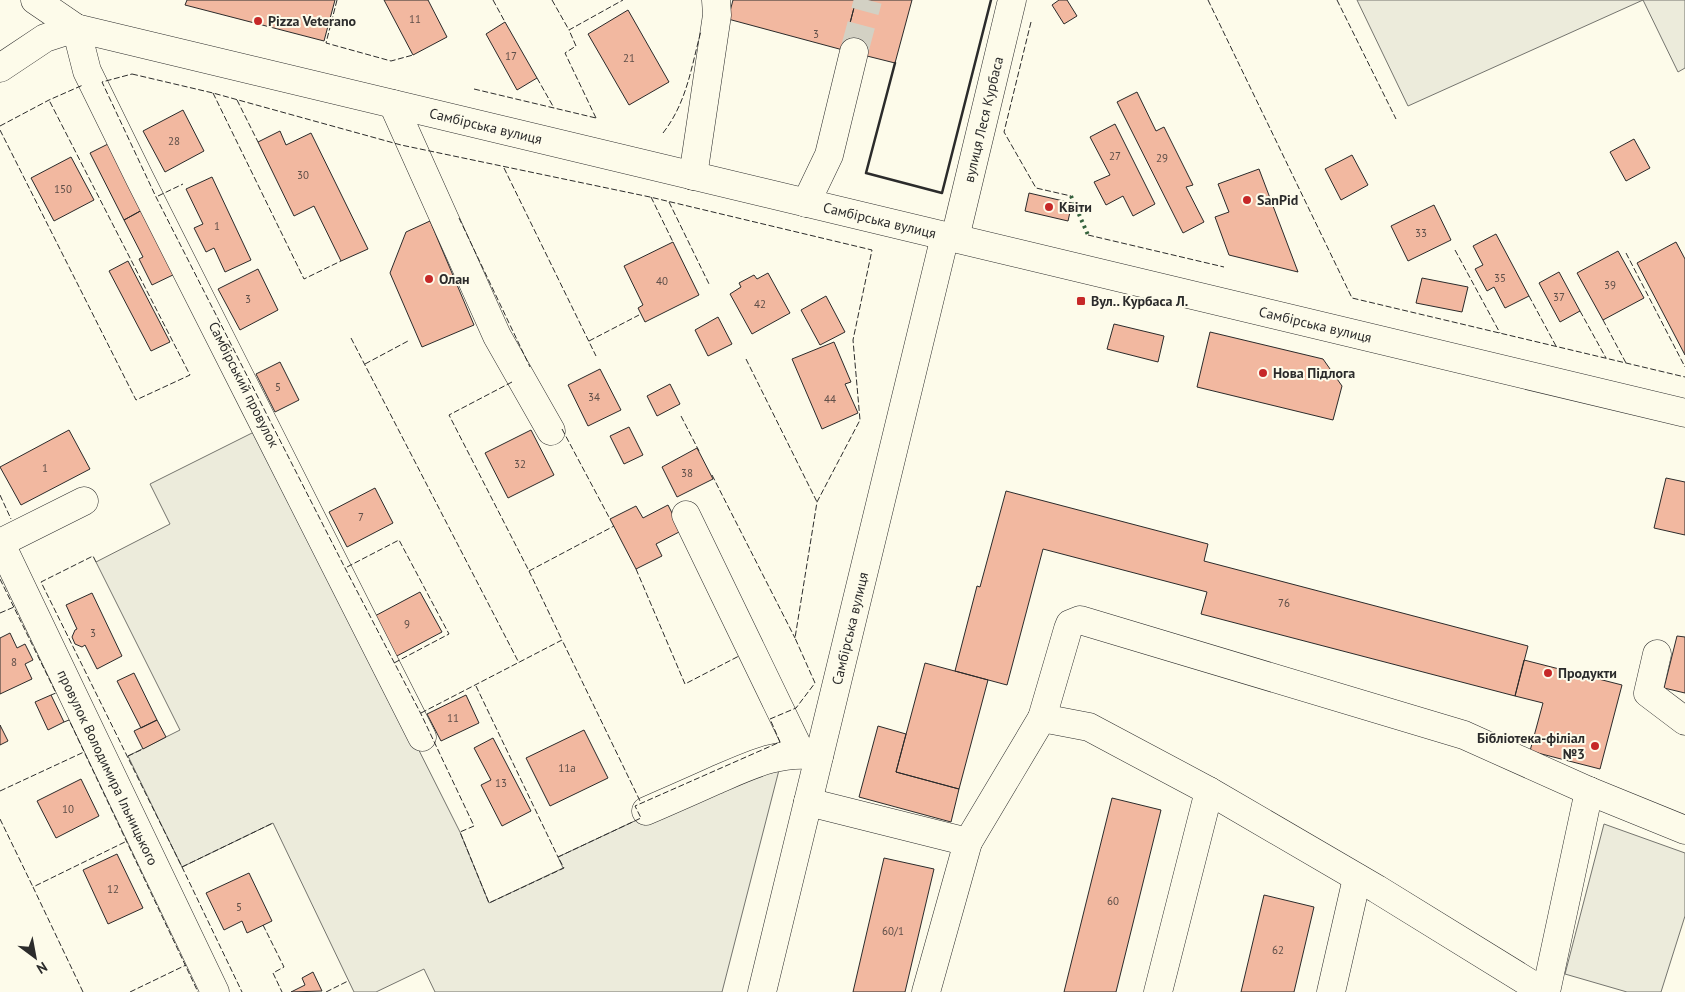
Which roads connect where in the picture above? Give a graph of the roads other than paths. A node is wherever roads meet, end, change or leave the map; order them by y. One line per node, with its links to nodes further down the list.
1 (35, 0): 4 (street, Самбірська вулиця)
2 (716, 0): 8 (street)
3 (1012, 0): 10 (street, вулиця Леся Курбаса)
4 (76, 28): 6 (street); 7 (street, Самбірська вулиця); 19 (street, Самбірський провулок)
5 (854, 52): 9 (street)
6 (0, 68)
7 (393, 104): 8 (street, Самбірська вулиця); 12 (street)
8 (693, 176): 9 (street, Самбірська вулиця)
9 (806, 202): 10 (street, Самбірська вулиця)
10 (950, 237): 11 (street, Самбірська вулиця); 20 (street, Самбірська вулиця)
11 (1685, 412)
12 (551, 431)
13 (84, 501): 15 (street)
14 (686, 515): 20 (street)
15 (0, 543): 28 (street, провулок Володимира Ільницького)
16 (1657, 654): 18 (street)
17 (1042, 718): 21 (street); 22 (street); 26 (street)
18 (1685, 722)
19 (422, 737)
20 (810, 754): 23 (street, Самбірська вулиця); 24 (street)
21 (1209, 791): 27 (street); 31 (street)
22 (1589, 791): 25 (street); 33 (street)
23 (808, 802): 26 (street); 29 (street, Самбірська вулиця)
24 (646, 811)
25 (1685, 830)
26 (968, 842): 30 (street)
27 (1357, 878): 32 (street); 33 (street)
28 (215, 992)
29 (762, 992)
30 (926, 992)
31 (1158, 992)
32 (1331, 992)
33 (1545, 992)

